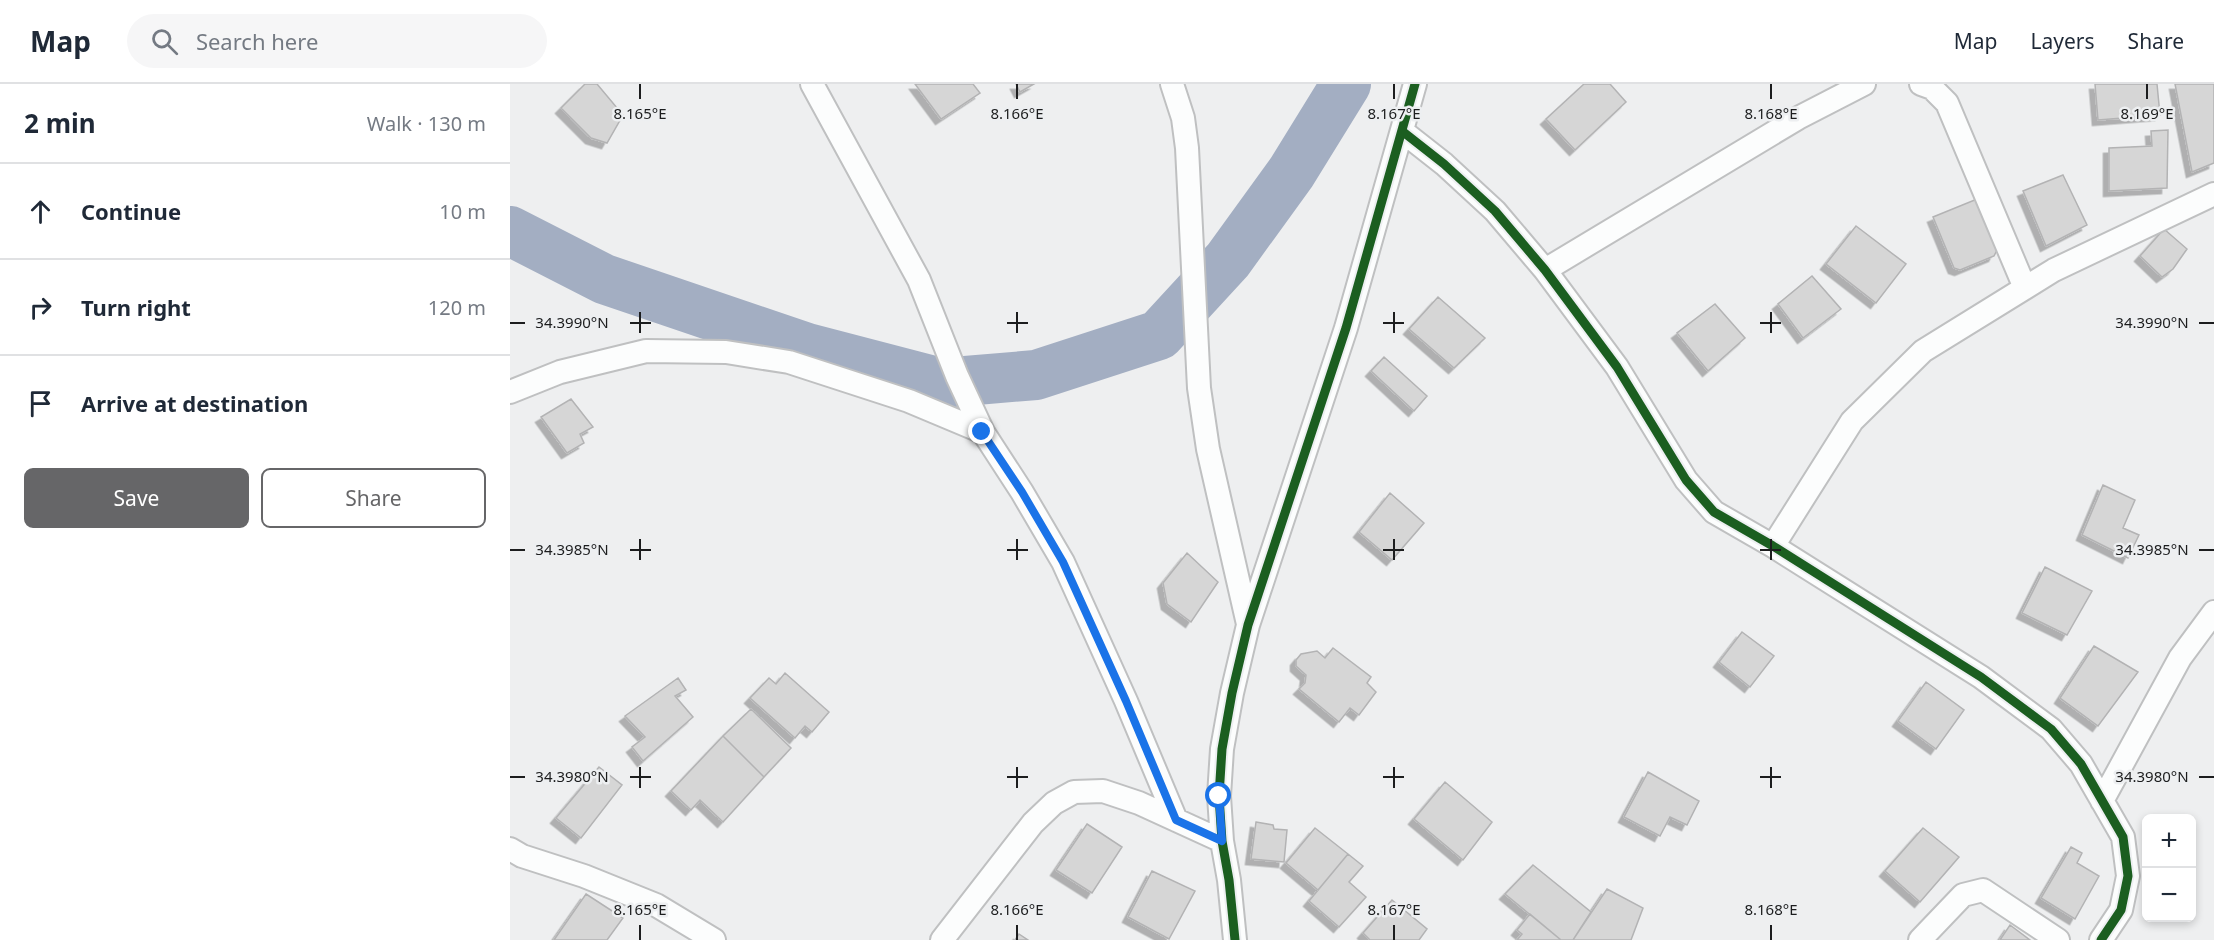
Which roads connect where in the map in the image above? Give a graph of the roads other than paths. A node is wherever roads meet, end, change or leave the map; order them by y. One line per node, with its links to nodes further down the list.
1 (812, 84): 11 (street)
2 (1172, 84): 14 (street)
3 (1415, 84): 6 (street)
4 (1864, 84): 8 (street)
5 (1920, 84): 9 (street)
6 (1402, 131): 8 (street); 14 (street)
7 (2214, 194): 9 (street)
8 (1545, 270): 12 (street)
9 (2025, 288): 12 (street)
10 (510, 392): 11 (street)
11 (982, 432): 16 (street)
12 (1773, 546): 15 (street)
13 (2214, 612): 15 (street)
14 (1248, 625): 17 (street)
15 (2102, 801): 24 (street)
16 (1176, 820): 17 (street); 20 (street)
17 (1222, 841): 21 (street)
18 (510, 849): 19 (street)
19 (714, 940)
20 (942, 940)
21 (1234, 940)
22 (1920, 940): 23 (street)
23 (2058, 940)
24 (2101, 940)

